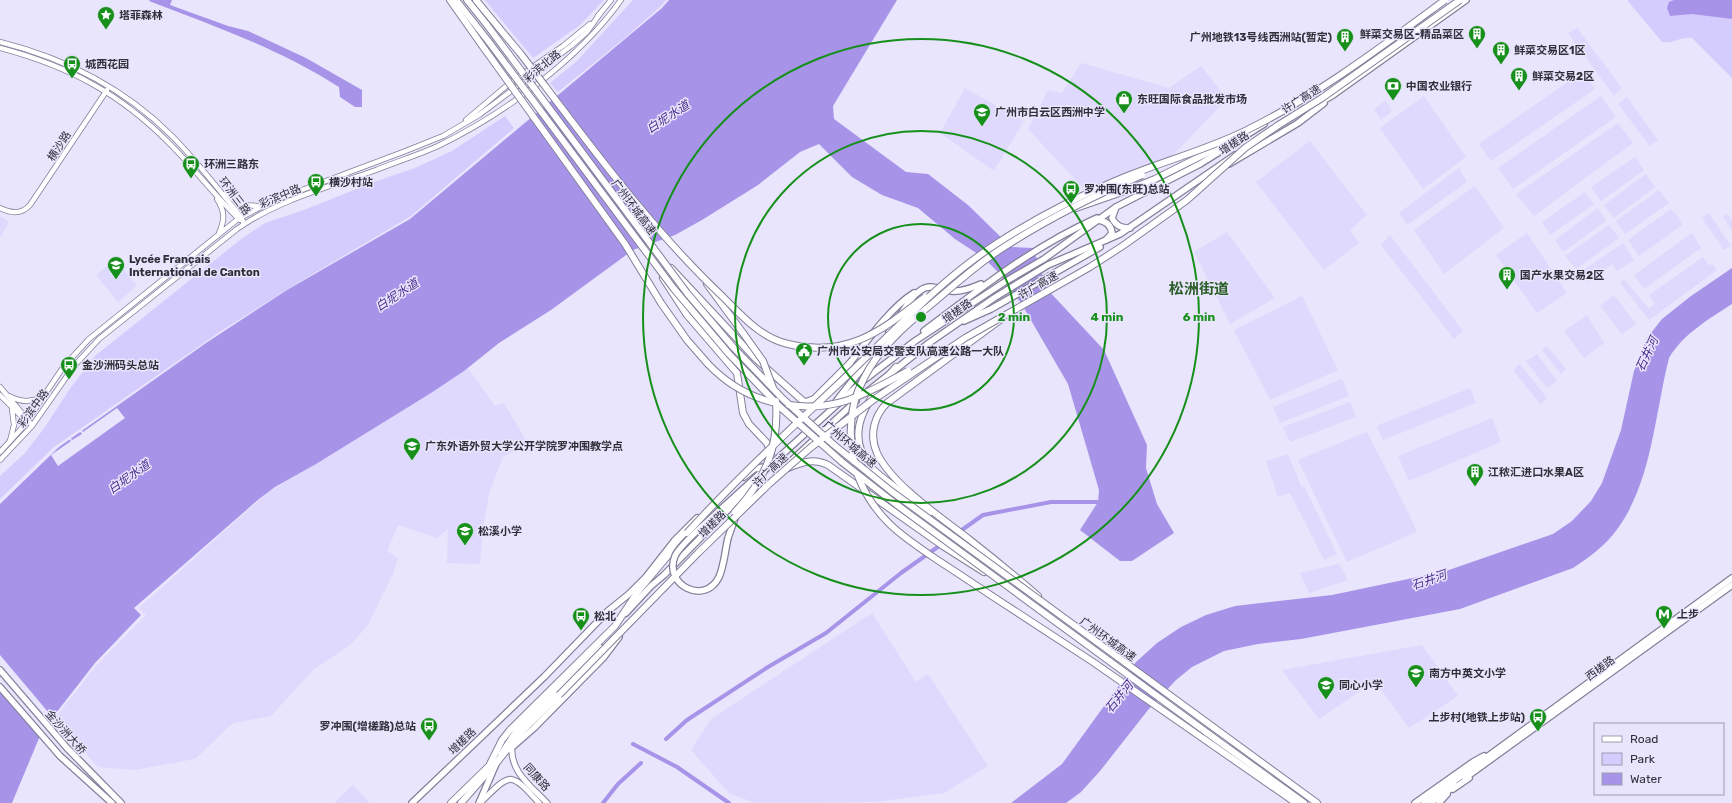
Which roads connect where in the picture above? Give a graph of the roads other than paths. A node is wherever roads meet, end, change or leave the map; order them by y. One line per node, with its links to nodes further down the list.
1 (450, 0): 49 (highway, bridge)
2 (456, 0): 40 (highway, 广州环城高速, bridge)
3 (467, 0): 39 (highway, 广州环城高速, bridge)
4 (476, 0): 43 (highway, bridge)
5 (612, 0): 27 (street, 彩滨中路)
6 (621, 0): 20 (street, 彩滨北路)
7 (1442, 0): 16 (main road, 增槎路)
8 (1446, 0): 23 (highway, 许广高速, bridge)
9 (1460, 0): 45 (highway, 许广高速, bridge)
10 (1466, 0): 17 (main road, 增槎路)
11 (0, 42): 13 (street, 环洲三路)
12 (0, 48): 14 (street, 环洲三路)
13 (98, 80): 14 (street); 15 (street, 环洲三路)
14 (95, 85): 15 (street, 环洲三路)
15 (107, 89): 24 (street, 环洲三路); 26 (street, 环洲三路); 29 (street, 横沙路)
16 (1314, 90): 18 (main road); 19 (main road, 增槎路)
17 (1333, 95): 18 (main road, 增槎路); 25 (main road)
18 (1318, 103): 21 (main road, 增槎路)
19 (1264, 124): 21 (street); 22 (main road, 增槎路)
20 (463, 132): 34 (street, 彩滨中路)
21 (1267, 133): 25 (main road, 增槎路)
22 (1233, 144): 28 (main road, 增槎路); 30 (highway, bridge)
23 (1182, 157): 30 (highway, bridge); 41 (highway, 许广高速, bridge)
24 (214, 185): 27 (street); 32 (street, 环洲三路)
25 (1187, 187): 35 (main road, 增槎路)
26 (213, 190): 32 (street, 环洲三路); 37 (street)
27 (262, 206): 32 (street, 彩滨中路)
28 (1116, 207): 31 (main road, 增槎路); 35 (main road)
29 (0, 208)
30 (1064, 212): 82 (highway, bridge)
31 (1106, 213): 33 (main road, 增槎路); 42 (main road)
32 (240, 218): 34 (street, 环洲三路); 37 (street, 彩滨中路)
33 (1098, 220): 38 (main road); 52 (main road, 增槎路)
34 (244, 224): 60 (street, 彩滨中路)
35 (1130, 228): 36 (main road, 增槎路)
36 (1120, 234): 38 (main road, 增槎路); 48 (main road)
37 (218, 235): 56 (street, 彩滨中路)
38 (1105, 242): 48 (main road, 增槎路)
39 (654, 250): 50 (highway, bridge); 79 (highway, 广州环城高速, bridge)
40 (647, 254): 66 (highway, bridge); 74 (highway, 广州环城高速, bridge)
41 (957, 273): 43 (highway, bridge); 75 (highway, 许广高速, bridge)
42 (990, 280): 44 (main road); 52 (main road)
43 (706, 281): 70 (highway, bridge)
44 (921, 289): 46 (main road); 47 (main road)
45 (1012, 311): 49 (highway, 许广高速, bridge); 69 (highway, bridge)
46 (887, 318): 47 (main road); 50 (main road)
47 (898, 321): 58 (main road)
48 (958, 323): 51 (main road, 增槎路)
49 (944, 352): 70 (highway, 许广高速, bridge)
50 (850, 364)
51 (896, 367): 67 (main road, 增槎路); 69 (highway)
52 (864, 380): 58 (main road, 增槎路)
53 (0, 387): 54 (street)
54 (6, 394): 56 (street); 61 (street)
55 (0, 395): 57 (street)
56 (46, 395): 59 (street, 彩滨中路)
57 (11, 407): 61 (street); 63 (street)
58 (829, 412): 66 (main road, 增槎路)
59 (32, 414): 60 (street); 61 (street, 彩滨中路)
60 (38, 419): 62 (street, 彩滨中路)
61 (27, 421): 62 (street); 63 (street, 彩滨中路)
62 (32, 426): 65 (street, 彩滨中路)
63 (9, 443): 64 (street, 彩滨中路)
64 (0, 452)
65 (0, 460)
66 (769, 466): 68 (main road, bridge); 71 (main road, 增槎路); 78 (main road, 增槎路)
67 (778, 472): 68 (main road, 增槎路); 74 (highway, bridge)
68 (745, 505): 77 (main road, 增槎路)
69 (941, 517): 79 (highway, bridge)
70 (698, 554): 83 (highway, 许广高速, bridge)
71 (646, 577): 75 (main road); 76 (main road, 增槎路)
72 (1732, 578): 87 (main road, 西槎路)
73 (1732, 585): 87 (main road, 西槎路)
74 (1009, 588): 82 (highway, 广州环城高速, bridge)
75 (639, 590): 76 (main road); 78 (highway, 增槎路)
76 (625, 598): 90 (main road, 增槎路)
77 (639, 611): 84 (main road, 增槎路); 85 (main road)
78 (619, 621): 91 (highway, 增槎路)
79 (1071, 624): 99 (highway, 广州环城高速, bridge)
80 (0, 670): 89 (main road, 金沙洲大桥)
81 (0, 687): 88 (main road, 金沙洲大桥)
82 (1205, 735): 97 (highway); 98 (highway, 广州环城高速)
83 (513, 741): 84 (main road, 同康路); 85 (highway, 许广高速)
84 (511, 748): 85 (main road, 增槎路); 96 (main road, 同康路)
85 (497, 762): 86 (highway, 增槎路); 94 (main road, 增槎路)
86 (481, 780): 92 (highway); 93 (highway, 增槎路)
87 (1444, 790): 100 (main road); 101 (main road); 102 (main road); 103 (main road)
88 (112, 803)
89 (121, 803)
90 (412, 803)
91 (451, 803)
92 (457, 803)
93 (461, 803)
94 (480, 803): 95 (main road, 同康路)
95 (539, 803)
96 (547, 803)
97 (1296, 803)
98 (1304, 803)
99 (1317, 803)
100 (1415, 803)
101 (1424, 803)
102 (1430, 803)
103 (1439, 803)

